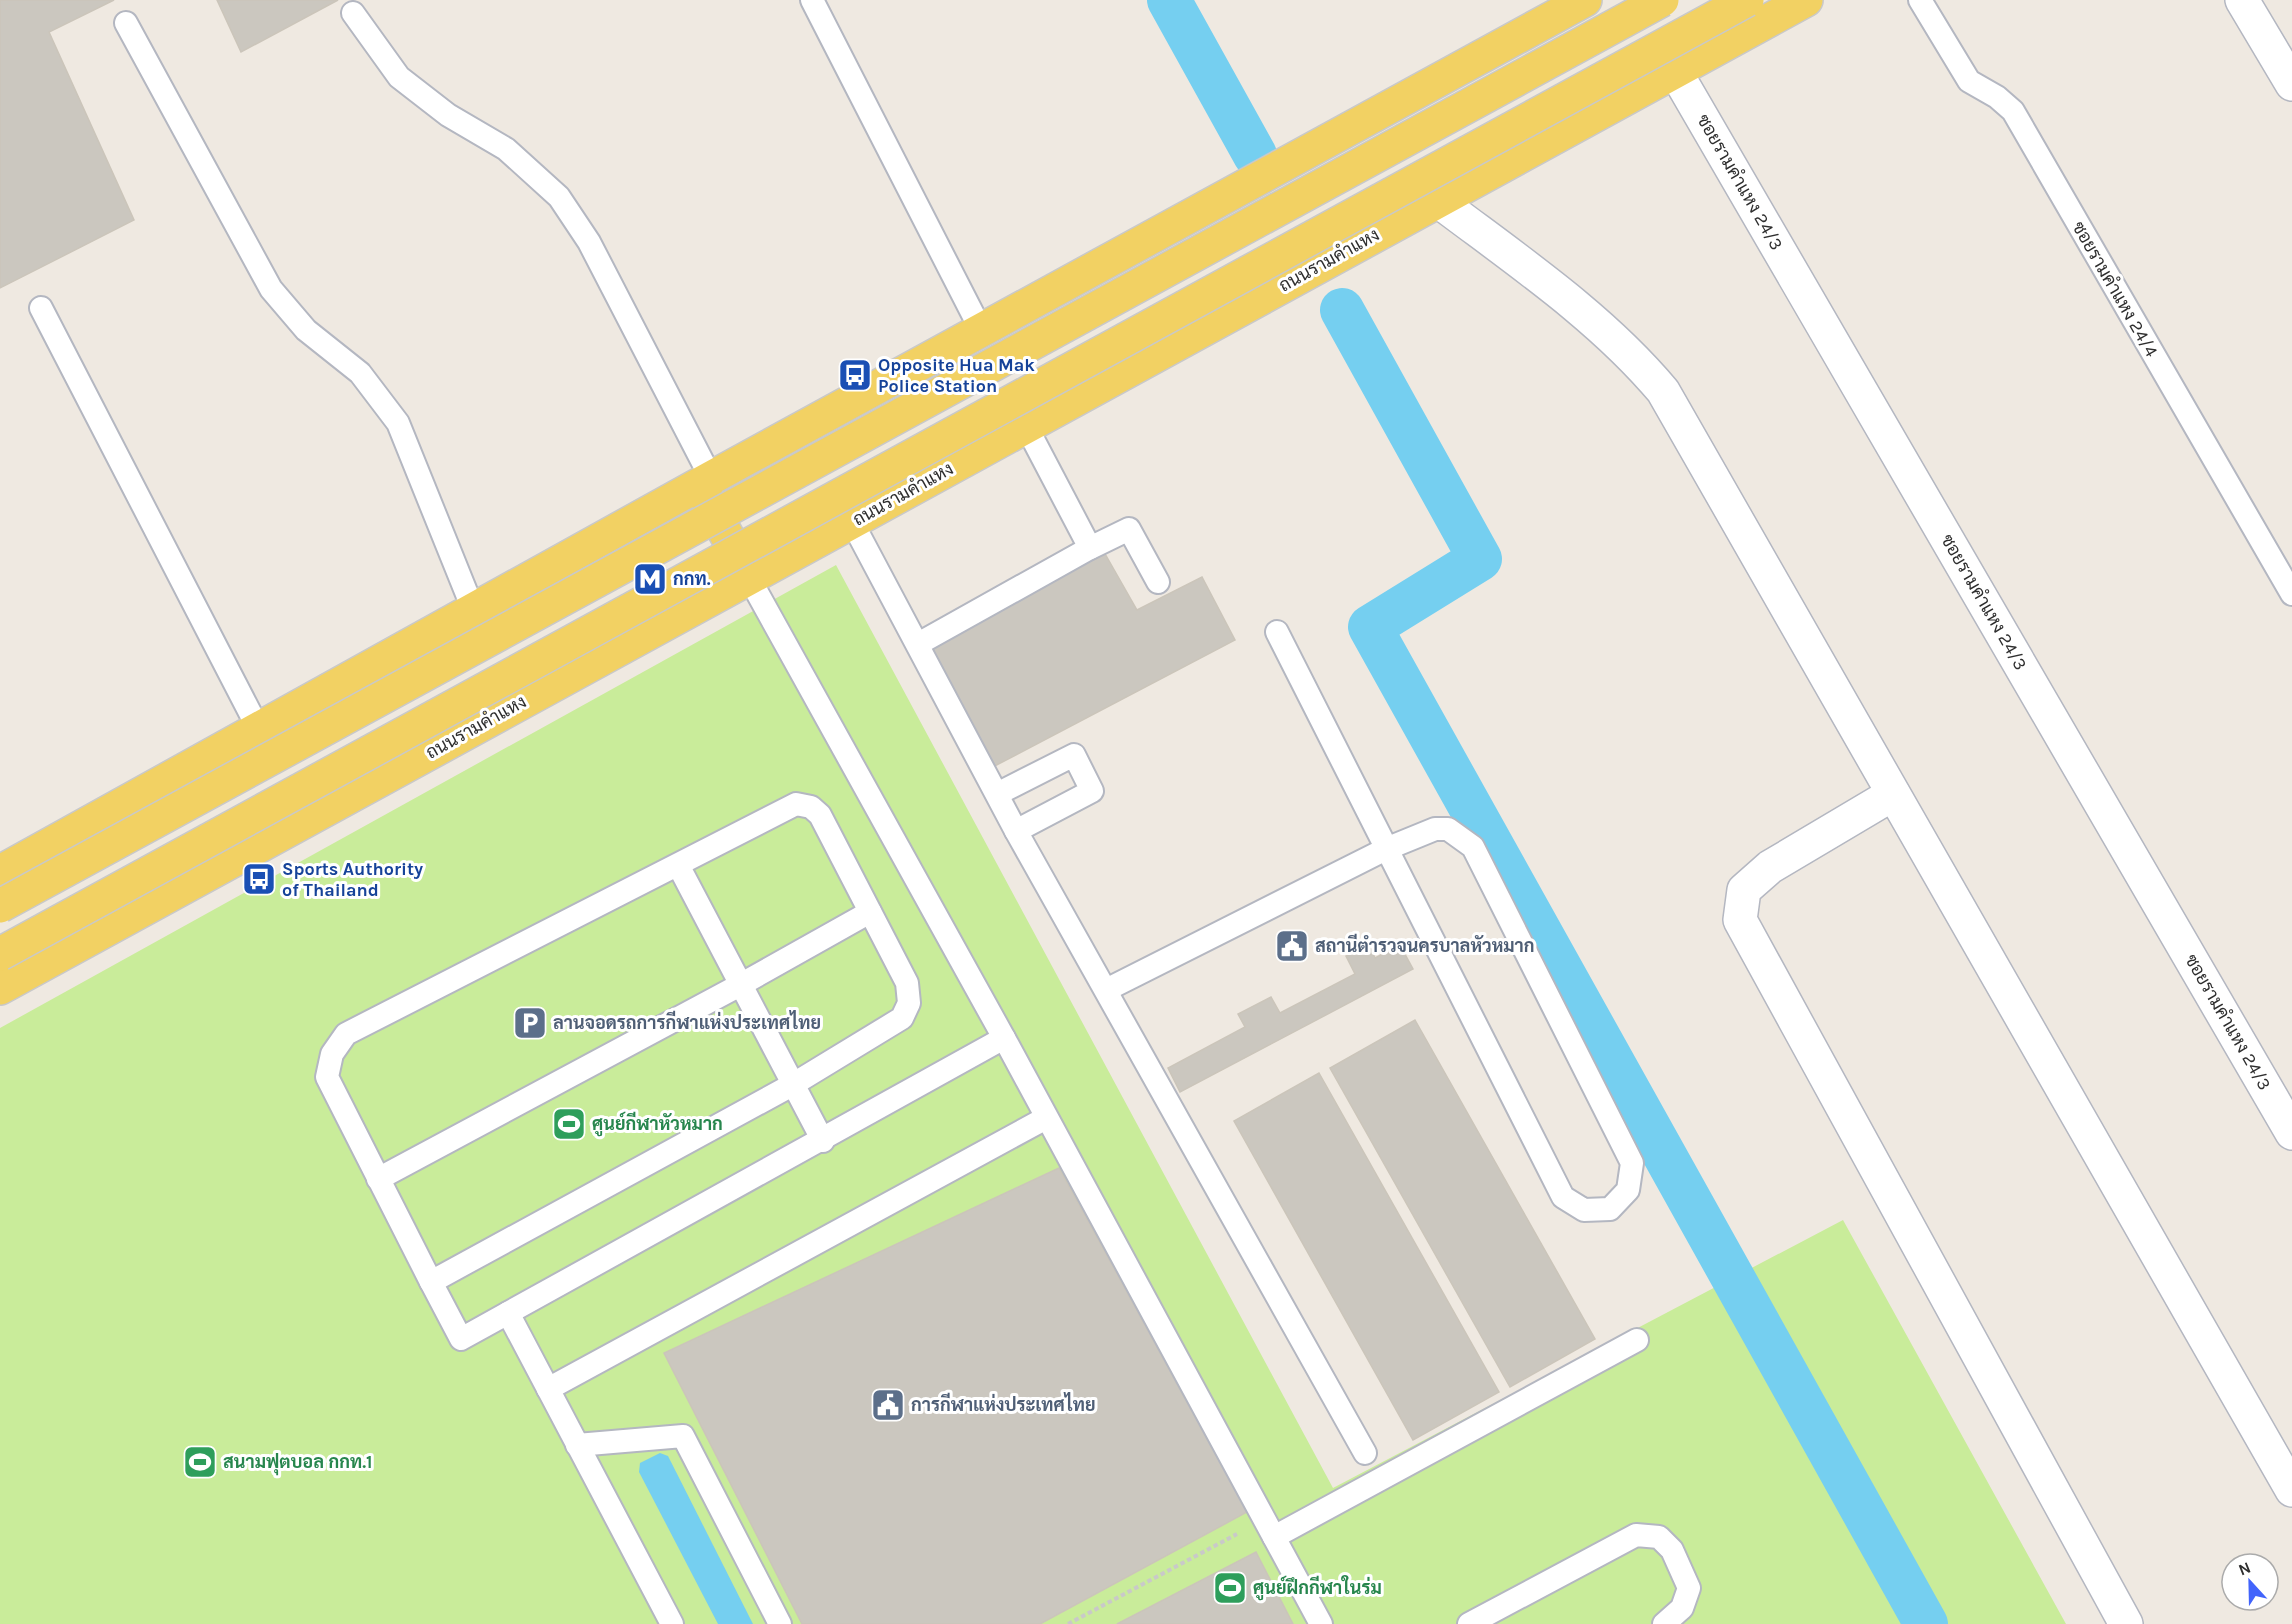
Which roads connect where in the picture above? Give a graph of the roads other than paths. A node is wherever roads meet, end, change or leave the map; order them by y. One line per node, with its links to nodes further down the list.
1 (812, 0): 14 (lane)
2 (1585, 0): 14 (main road)
3 (1662, 0): 33 (main road, bridge)
4 (1747, 0): 35 (main road, ถนนรามคำแหง, bridge)
5 (1806, 0): 10 (main road, ถนนรามคำแหง)
6 (1920, 0): 22 (lane, ซอยรามคำแหง 24/4)
7 (2242, 0): 11 (street)
8 (353, 13): 17 (lane)
9 (126, 23): 23 (lane)
10 (1675, 71): 12 (main road, ถนนรามคำแหง); 42 (street, ซอยรามคำแหง 24/3)
11 (2292, 84)
12 (1437, 200): 15 (main road, ถนนรามคำแหง); 28 (street)
13 (41, 308): 26 (lane)
14 (981, 330): 16 (main road)
15 (1026, 426): 18 (main road, ถนนรามคำแหง); 19 (lane)
16 (800, 430): 17 (main road); 18 (main road)
17 (705, 481): 20 (main road); 23 (main road)
18 (852, 522): 20 (main road, ถนนรามคำแหง); 25 (lane)
19 (1090, 548): 21 (lane); 25 (lane)
20 (749, 578): 37 (main road, ถนนรามคำแหง); 39 (lane)
21 (1158, 582)
22 (2292, 594)
23 (473, 609): 26 (main road)
24 (1277, 632): 30 (lane)
25 (918, 644): 27 (lane)
26 (259, 730): 32 (main road)
27 (997, 794): 29 (lane); 29 (lane)
28 (1893, 794): 51 (street); 58 (street)
29 (1016, 831): 38 (lane)
30 (1386, 849): 30 (lane); 38 (lane)
31 (678, 865): 34 (lane); 36 (lane); 44 (lane)
32 (2, 866)
33 (0, 906)
34 (870, 912): 36 (lane); 40 (lane)
35 (0, 954)
36 (740, 985): 40 (lane); 44 (lane)
37 (0, 988)
38 (1106, 990): 50 (lane)
39 (1004, 1038): 41 (lane); 43 (lane)
40 (792, 1086): 43 (lane); 45 (lane)
41 (1046, 1118): 48 (lane); 52 (lane)
42 (2292, 1133)
43 (823, 1141): 46 (lane)
44 (378, 1179): 45 (lane)
45 (430, 1282): 46 (lane)
46 (508, 1313): 48 (lane)
47 (1637, 1340): 52 (lane)
48 (548, 1389): 49 (lane)
49 (577, 1445): 53 (lane); 54 (lane)
50 (1365, 1453)
51 (2292, 1490)
52 (1269, 1528): 55 (lane)
53 (672, 1624)
54 (780, 1624)
55 (1321, 1624)
56 (1469, 1624): 57 (lane)
57 (1664, 1624)
58 (2126, 1624)

